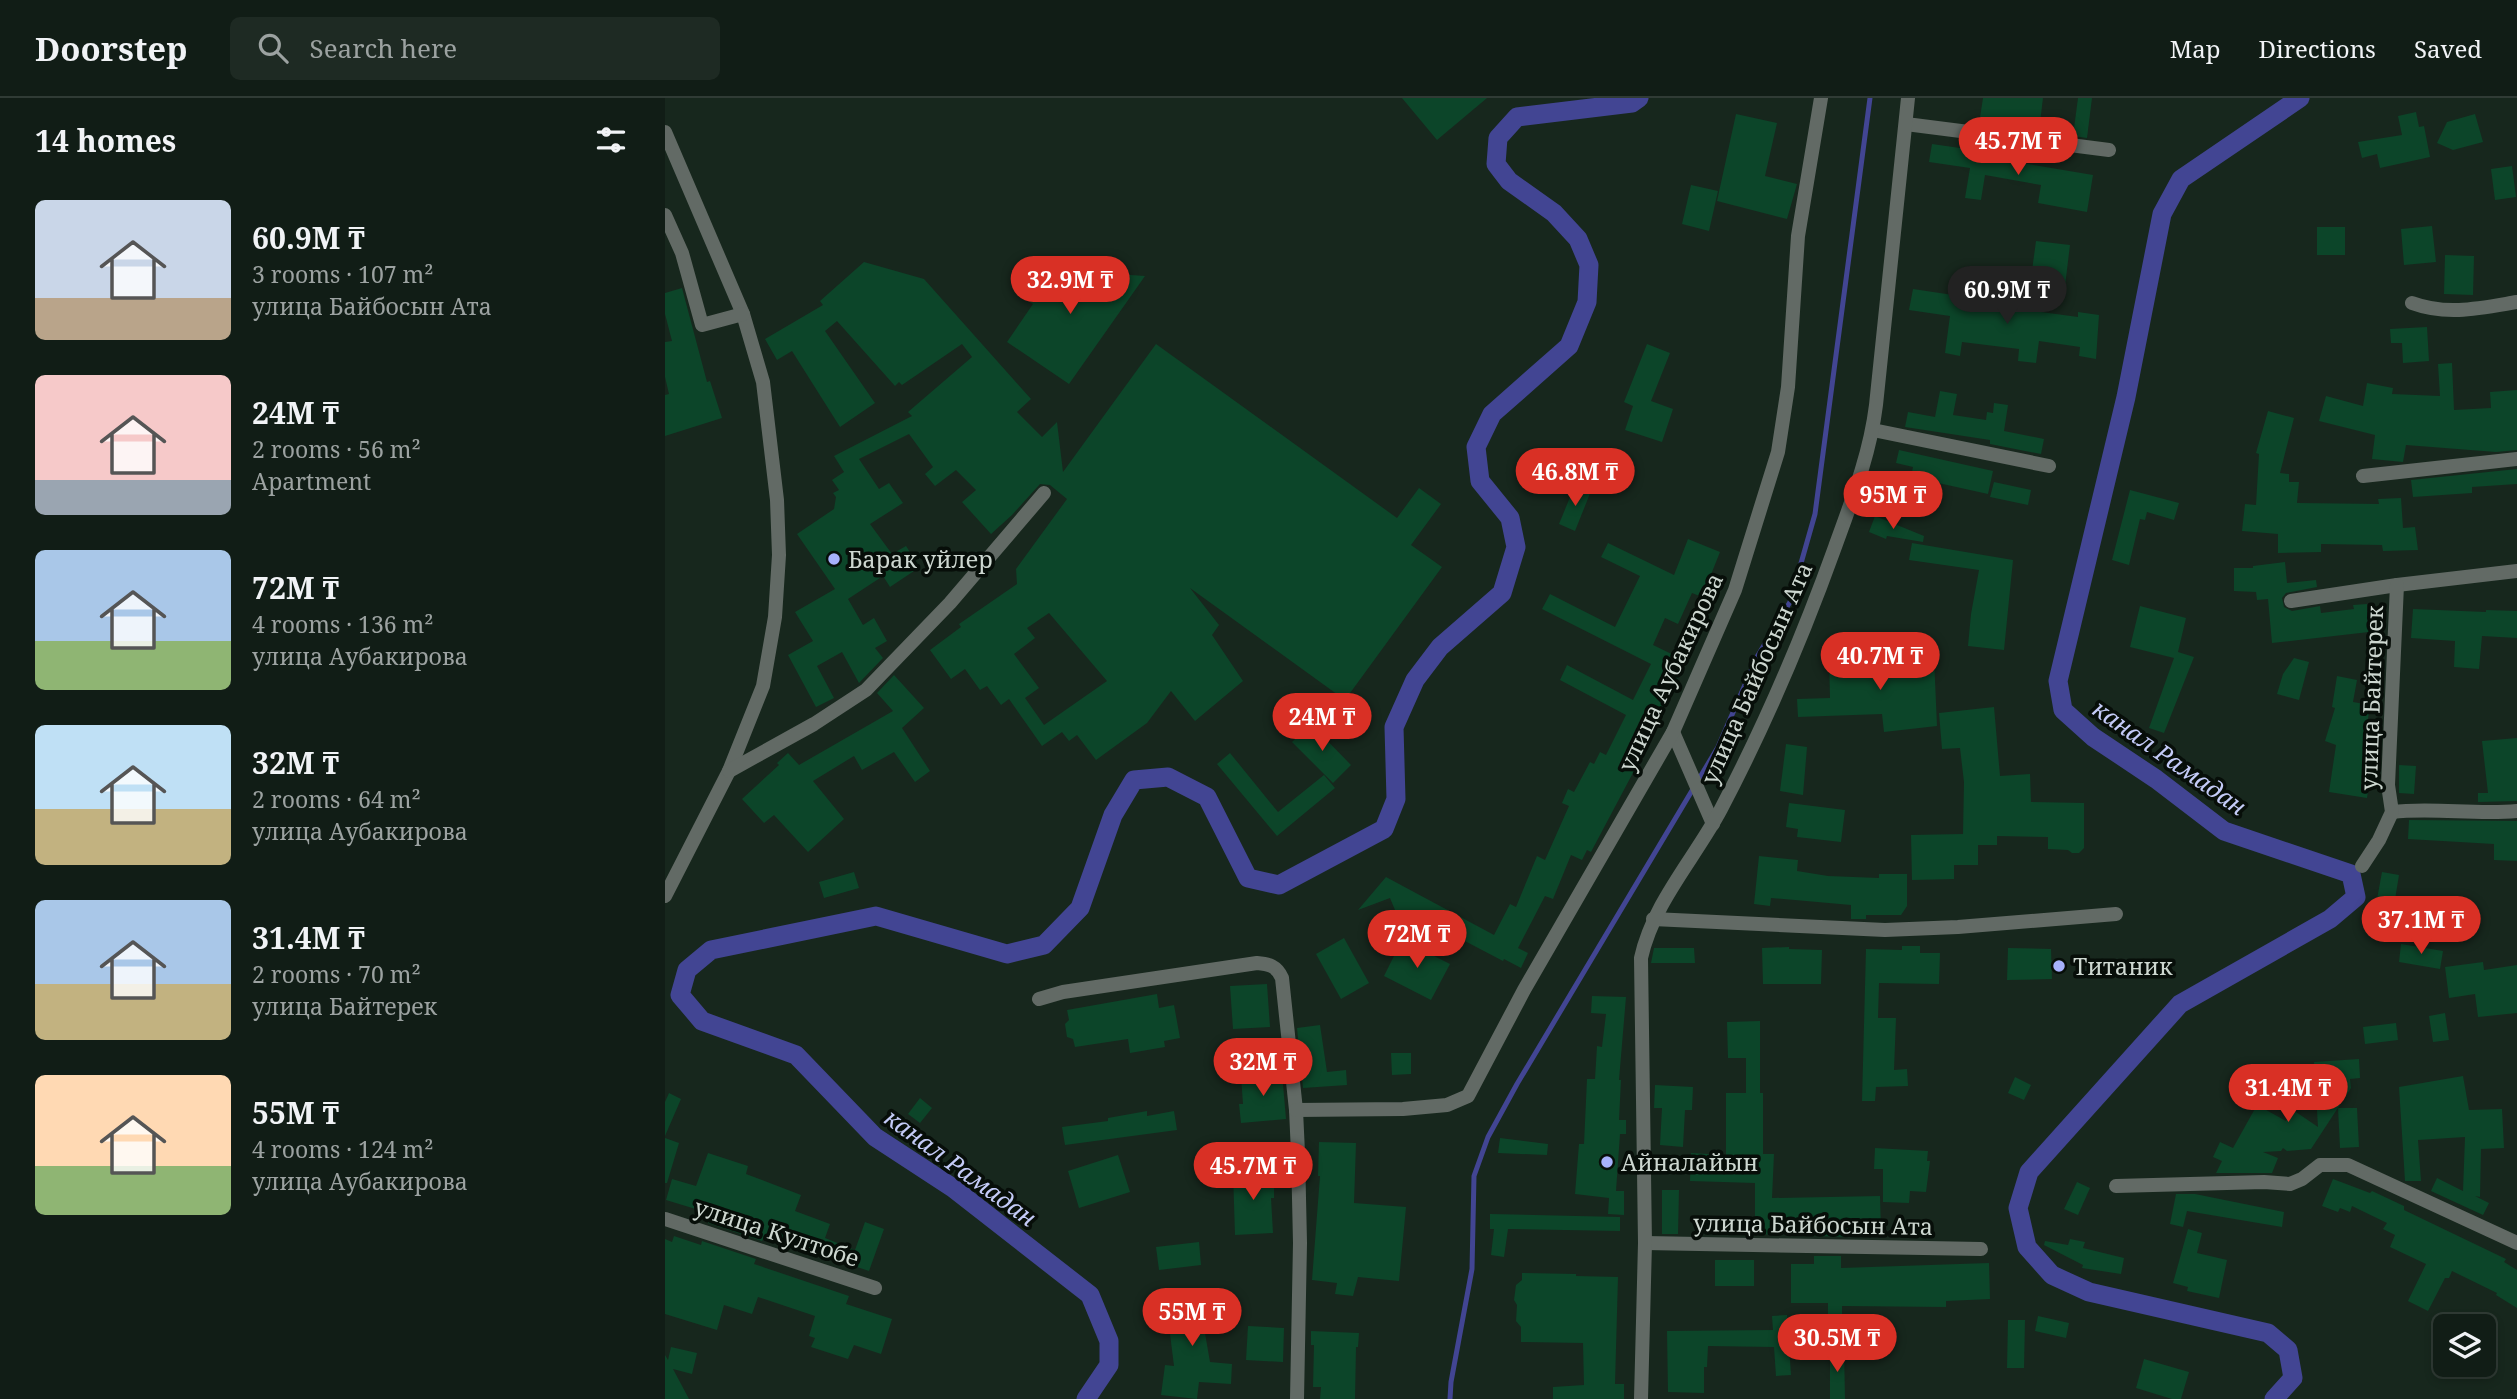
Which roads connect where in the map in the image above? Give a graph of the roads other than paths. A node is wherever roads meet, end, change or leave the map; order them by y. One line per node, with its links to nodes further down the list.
1 (1821, 98): 18 (street, улица Аубакирова)
2 (1908, 98): 3 (street, улица Байбосын Ата)
3 (1906, 124): 5 (street); 10 (street, улица Байбосын Ата)
4 (665, 132): 9 (street)
5 (2109, 150)
6 (665, 215): 9 (street)
7 (2517, 302): 8 (street)
8 (2412, 303)
9 (743, 314): 19 (street)
10 (1873, 430): 12 (street); 22 (street, улица Байбосын Ата)
11 (2517, 459): 13 (street)
12 (2049, 466)
13 (2363, 476)
14 (1044, 493): 19 (street)
15 (2517, 571): 16 (street, улица Байтерек)
16 (2397, 585): 17 (street, улица Байтерек); 21 (street, улица Байтерек)
17 (2291, 601)
18 (1673, 732): 22 (street); 28 (street, улица Аубакирова)
19 (729, 771): 24 (street)
20 (2517, 811): 21 (street, улица Байтерек)
21 (2392, 812): 23 (street, улица Байтерек)
22 (1713, 824): 26 (street, улица Байбосын Ата)
23 (2362, 866)
24 (665, 896)
25 (2116, 914): 26 (street)
26 (1653, 919): 31 (street, улица Байбосын Ата)
27 (1039, 999): 28 (street)
28 (1296, 1110): 35 (street)
29 (2116, 1186): 32 (street)
30 (665, 1219): 34 (street, улица Култобе)
31 (1645, 1243): 33 (street, улица Байбосын Ата); 36 (street, улица Байбосын Ата)
32 (2517, 1243)
33 (1981, 1250)
34 (875, 1288)
35 (1297, 1399)
36 (1641, 1399)

